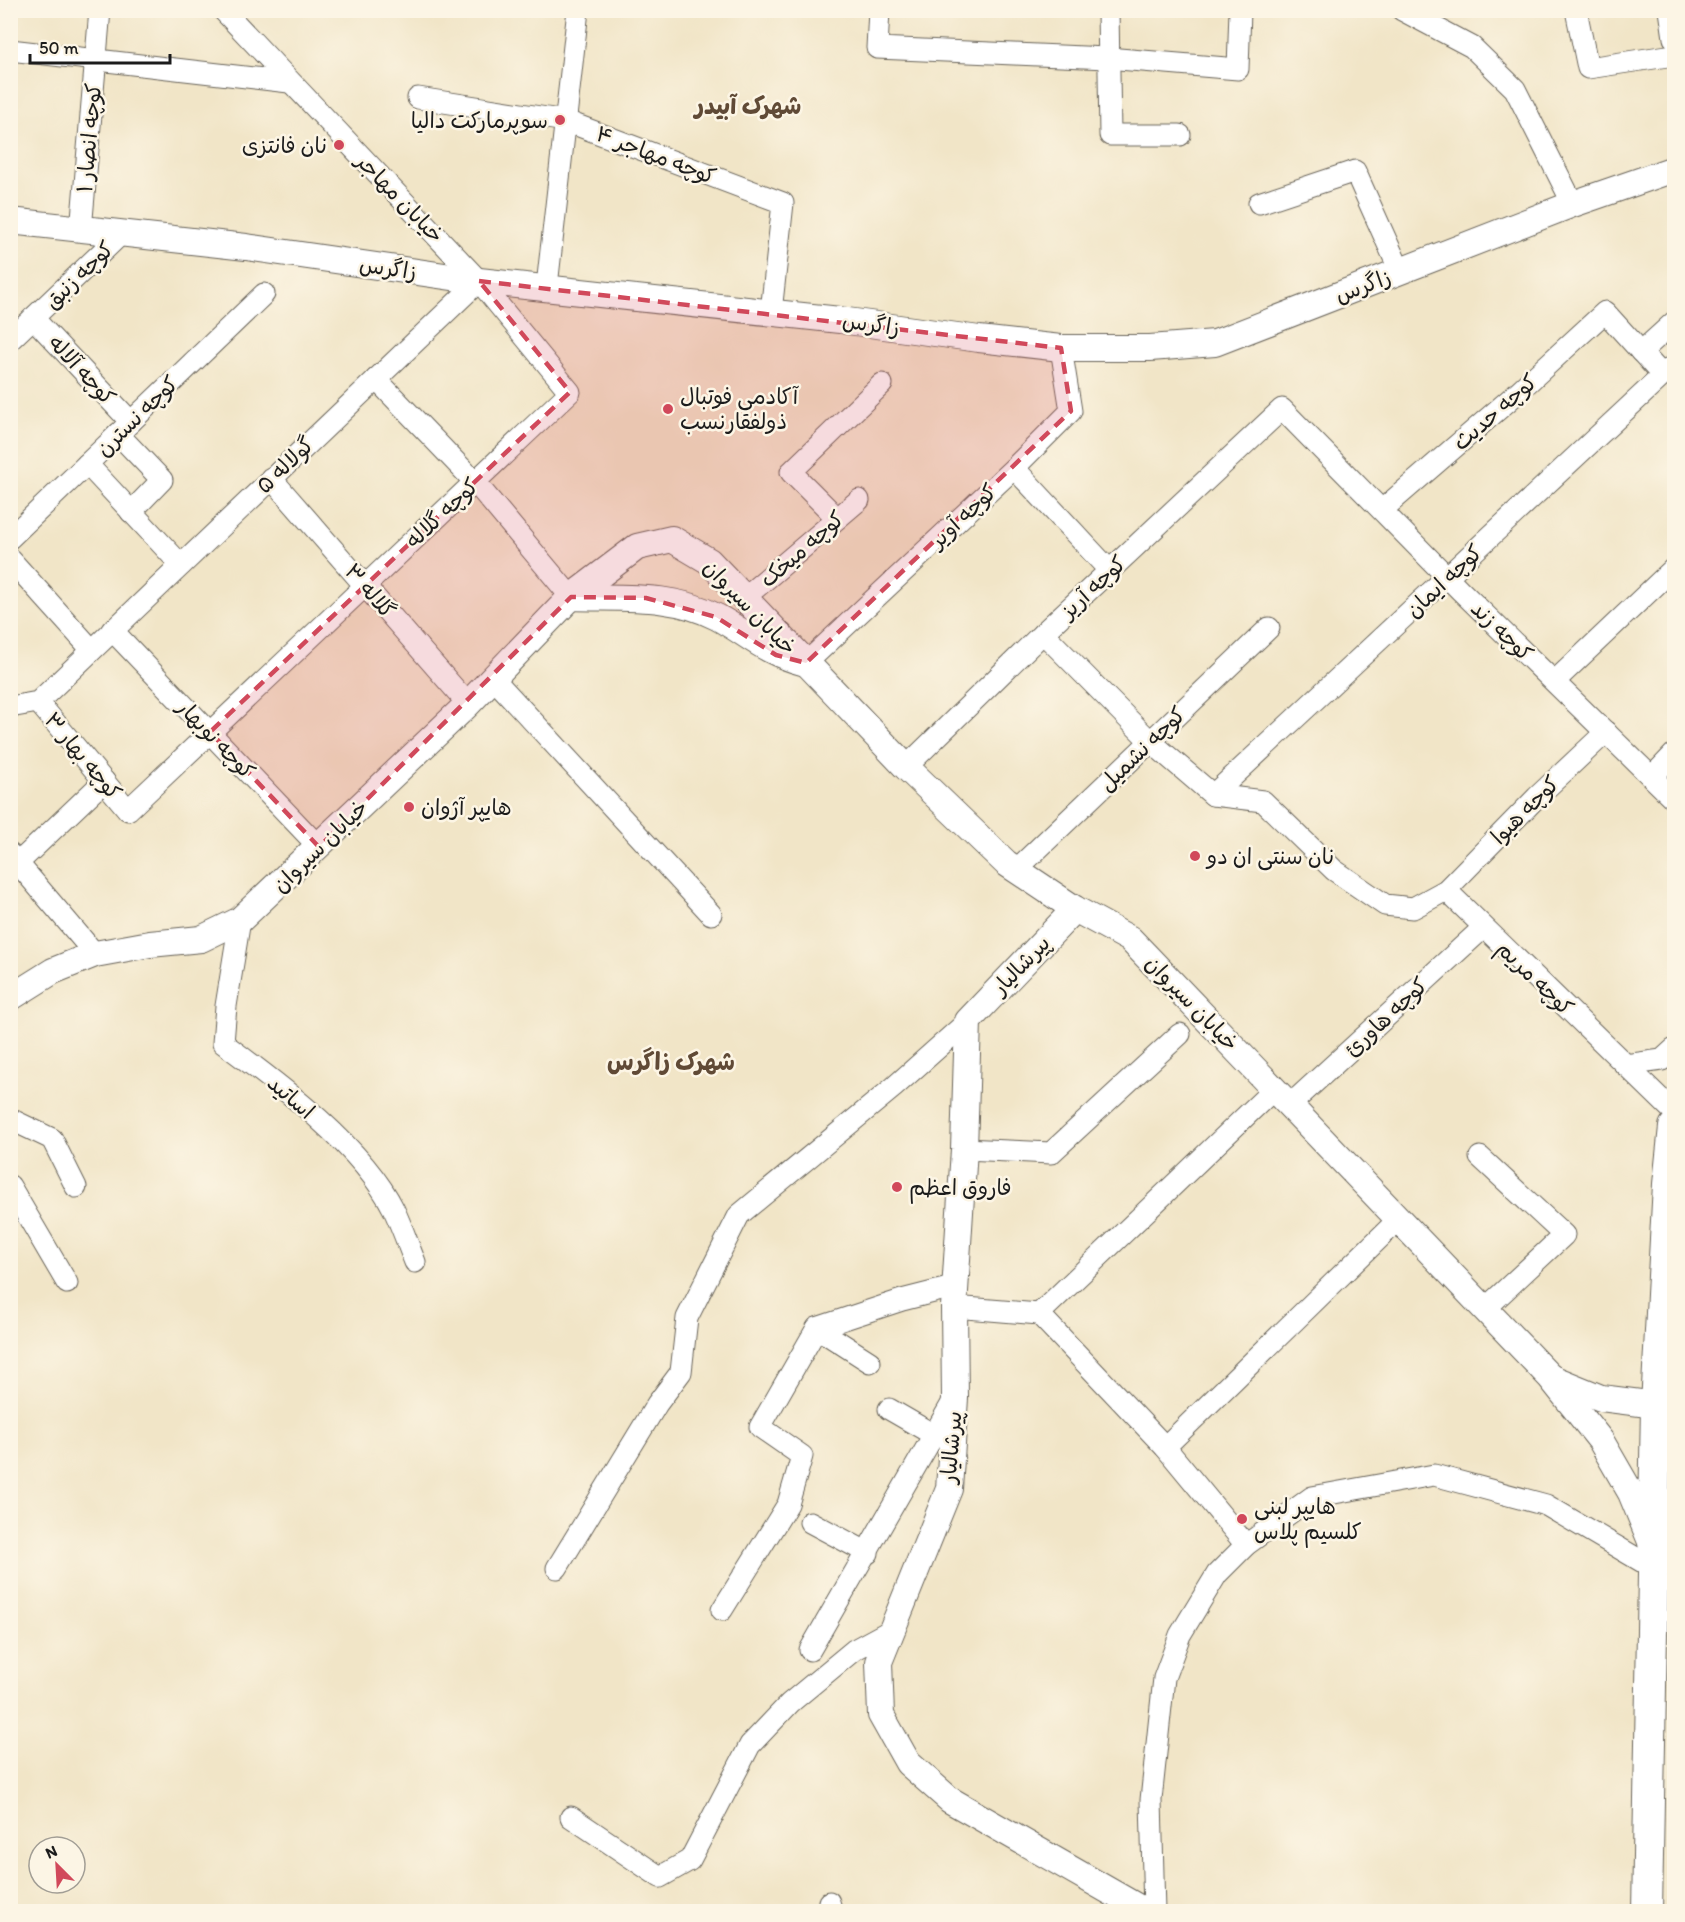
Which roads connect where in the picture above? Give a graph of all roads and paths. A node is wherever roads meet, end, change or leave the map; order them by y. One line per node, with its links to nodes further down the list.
1 (100, 10): 14 (street, کوچه انصار ۱)
2 (223, 10): 15 (street, خیابان مهاجر)
3 (578, 10): 17 (street)
4 (879, 10): 13 (street)
5 (1108, 10): 13 (street)
6 (1240, 10): 13 (street)
7 (1402, 10): 21 (street)
8 (1576, 10): 12 (street)
9 (1670, 10): 10 (street)
10 (1674, 38)
11 (10, 50): 14 (street)
12 (1674, 55)
13 (1107, 58): 18 (street)
14 (96, 60): 15 (street); 25 (street, کوچه انصار ۱)
15 (290, 82): 28 (street, خیابان مهاجر)
16 (418, 98): 17 (street, کوچه مهاجر ۴)
17 (566, 121): 29 (street); 31 (street, کوچه مهاجر ۴)
18 (1180, 135)
19 (1674, 169): 21 (street, زاگرس)
20 (1259, 203): 27 (street)
21 (1572, 204): 27 (street, زاگرس)
22 (10, 205): 24 (street, زاگرس)
23 (10, 221): 24 (street, زاگرس)
24 (40, 225): 25 (street, زاگرس)
25 (81, 230): 26 (street, زاگرس)
26 (121, 234): 28 (street, زاگرس); 32 (street, کوچه زنبق)
27 (1400, 272): 35 (street, زاگرس)
28 (478, 281): 29 (street, زاگرس); 38 (street, گولاله ۵); 45 (street, کوچه گلاله)
29 (547, 286): 31 (street, زاگرس)
30 (264, 294): 41 (street, کوچه نسترن)
31 (771, 312): 35 (street, زاگرس)
32 (33, 318): 34 (street, کوچه زنبق); 41 (street, کوچه آلاله)
33 (1674, 322): 36 (street)
34 (10, 340)
35 (1061, 348): 43 (street, کوچه آویر)
36 (1641, 352): 37 (street); 47 (street, کوچه حدیث)
37 (1669, 370): 55 (street, کوچه ایمان)
38 (376, 379): 44 (street, گولاله ۵); 45 (street)
39 (882, 384): 49 (street)
40 (1282, 410): 47 (street, کوچه زند); 54 (street, کوچه آریز)
41 (125, 428): 42 (street, کوچه نسترن); 48 (street, کوچه آلاله)
42 (87, 464): 48 (street); 50 (street, کوچه نسترن)
43 (1014, 468): 54 (street); 63 (street, کوچه آویر)
44 (271, 478): 52 (street, گولاله ۵); 56 (street, گلاله ۳)
45 (475, 482): 56 (street, کوچه گلاله); 57 (street)
46 (859, 500): 49 (street, کوچه میخک)
47 (1382, 510): 55 (street, کوچه زند)
48 (131, 512): 52 (street)
49 (837, 518): 58 (street, کوچه میخک)
50 (10, 538)
51 (10, 559): 62 (street)
52 (181, 565): 60 (street, گولاله ۵)
53 (1674, 568): 65 (street)
54 (1110, 571): 61 (street, کوچه آریز)
55 (1448, 578): 65 (street, کوچه زند); 76 (street, کوچه ایمان)
56 (365, 586): 67 (street, گلاله ۳); 69 (street, کوچه گلاله)
57 (571, 597): 58 (street, خیابان سیروان); 63 (street, خیابان سیروان); 64 (street, خیابان سیروان)
58 (744, 598): 63 (street, خیابان سیروان)
59 (1269, 628): 71 (street, کوچه نشمیل)
60 (112, 630): 62 (street, گولاله ۵); 69 (street, کوچه نوبهار)
61 (1043, 633): 71 (street); 73 (street, کوچه آریز)
62 (92, 650): 66 (street, گولاله ۵)
63 (806, 663): 73 (street, خیابان سیروان)
64 (493, 678): 67 (street, خیابان سیروان); 84 (street)
65 (1555, 681): 70 (street, کوچه زند)
66 (38, 702): 68 (street); 75 (street, کوچه بهار ۳)
67 (468, 704): 79 (street, خیابان سیروان)
68 (10, 707)
69 (210, 732): 78 (street, کوچه گلاله); 79 (street, کوچه نوبهار)
70 (1606, 732): 74 (street, کوچه زند); 82 (street, کوچه هیوا)
71 (1150, 741): 76 (street); 81 (street, کوچه نشمیل)
72 (1674, 754): 74 (street)
73 (906, 767): 81 (street, خیابان سیروان)
74 (1652, 777): 77 (street, کوچه زند)
75 (104, 781): 78 (street, کوچه بهار ۳); 80 (street)
76 (1213, 795): 82 (street, کوچه هیوا)
77 (1674, 799)
78 (128, 810)
79 (319, 847): 85 (street, خیابان سیروان)
80 (14, 858): 87 (street)
81 (1016, 870): 83 (street, خیابان سیروان)
82 (1446, 890): 86 (street, کوچه مریم)
83 (1075, 909): 89 (street, پیرشالیار); 93 (street, خیابان سیروان)
84 (711, 914)
85 (240, 920): 87 (street, خیابان سیروان); 102 (street, اساتید)
86 (1483, 928): 92 (street, کوچه مریم); 93 (street, کوچه هاورئ)
87 (95, 954): 88 (street, خیابان سیروان)
88 (10, 998)
89 (968, 1021): 97 (street, پیرشالیار); 119 (street)
90 (1180, 1034): 97 (street)
91 (1674, 1049): 92 (street)
92 (1625, 1065): 94 (street, کوچه مریم)
93 (1282, 1097): 101 (street, خیابان سیروان); 106 (street, کوچه هاورئ)
94 (1674, 1113)
95 (10, 1119): 100 (street)
96 (1674, 1127): 111 (main road)
97 (964, 1149): 104 (street, پیرشالیار)
98 (1480, 1157): 105 (street)
99 (10, 1186): 103 (street)
100 (76, 1187)
101 (1399, 1219): 105 (street, خیابان سیروان); 114 (street)
102 (415, 1262)
103 (67, 1283)
104 (955, 1296): 106 (street); 107 (street); 110 (street, پیرشالیار)
105 (1485, 1309): 109 (street, خیابان سیروان)
106 (1039, 1314): 114 (street)
107 (817, 1328): 108 (street); 120 (street)
108 (870, 1362)
109 (1550, 1377): 111 (street); 118 (street, خیابان سیروان)
110 (955, 1398): 113 (street); 121 (street, پیرشالیار)
111 (1656, 1405): 118 (main road)
112 (889, 1409): 113 (street)
113 (934, 1435): 117 (street)
114 (1166, 1447): 116 (street)
115 (810, 1522): 117 (street)
116 (1246, 1545): 118 (street); 125 (street)
117 (868, 1553): 122 (street)
118 (1653, 1558): 126 (main road)
119 (557, 1568)
120 (722, 1610)
121 (891, 1630): 123 (street); 124 (street, پیرشالیار)
122 (810, 1650)
123 (571, 1817)
124 (1146, 1911)
125 (1154, 1911)
126 (1647, 1911)

